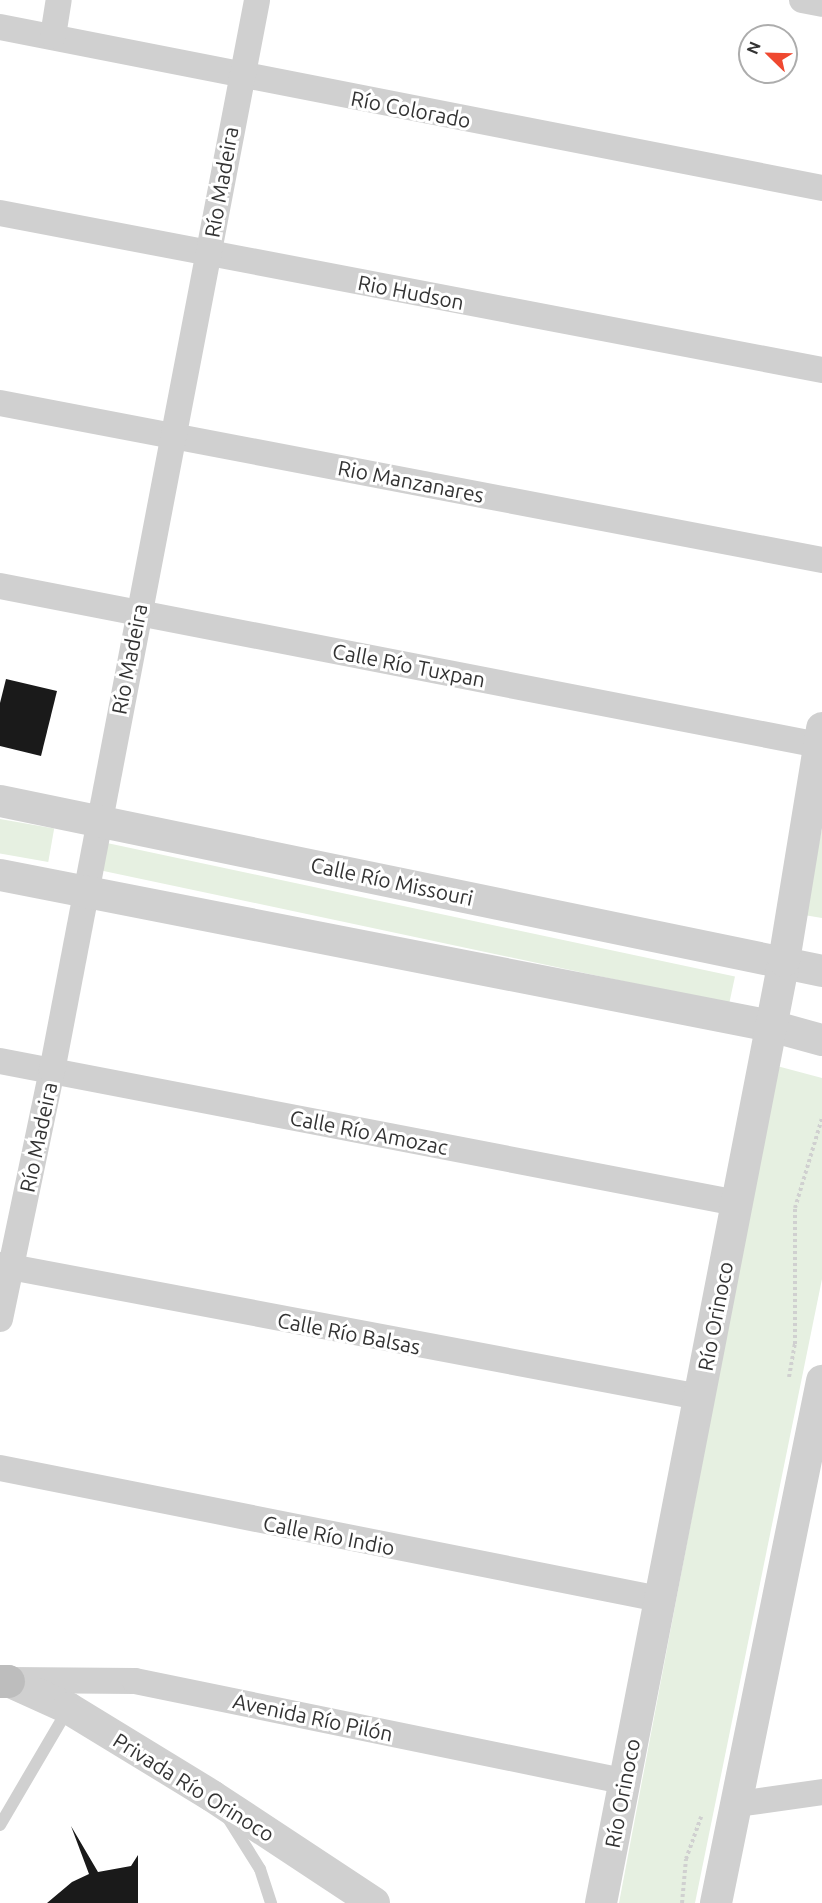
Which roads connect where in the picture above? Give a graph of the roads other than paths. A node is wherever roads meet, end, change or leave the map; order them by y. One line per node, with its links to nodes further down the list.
1 (59, 0): 6 (street)
2 (257, 0): 7 (street, Río Madeira)
3 (802, 0): 4 (street)
4 (822, 4)
5 (0, 27): 6 (street, Río Colorado)
6 (53, 36): 7 (street, Río Colorado)
7 (240, 76): 8 (street, Río Colorado); 10 (street, Río Madeira)
8 (822, 188)
9 (0, 213): 10 (street, Rio Hudson)
10 (208, 254): 11 (street, Rio Hudson); 13 (street, Río Madeira)
11 (822, 370)
12 (0, 403): 13 (street, Rio Manzanares)
13 (172, 435): 14 (street, Rio Manzanares); 16 (street, Río Madeira)
14 (822, 560)
15 (0, 586): 16 (street, Calle Río Tuxpan)
16 (138, 612): 17 (street, Calle Río Tuxpan); 19 (street, Río Madeira)
17 (820, 737): 22 (street, Río Orinoco)
18 (0, 801): 19 (street, Calle Río Missouri)
19 (99, 820): 21 (street, Río Madeira); 22 (street, Calle Río Missouri)
20 (0, 875): 21 (street)
21 (85, 891): 24 (street); 27 (street, Río Madeira)
22 (784, 962): 23 (street, Calle Río Missouri); 24 (street, Río Orinoco)
23 (822, 971)
24 (771, 1026): 25 (street); 28 (street, Río Orinoco)
25 (822, 1040)
26 (0, 1061): 27 (street, Calle Río Amozac)
27 (52, 1071): 28 (street, Calle Río Amozac); 29 (street, Río Madeira)
28 (737, 1203): 32 (street, Río Orinoco)
29 (5, 1266): 30 (street, Río Madeira); 32 (street, Calle Río Balsas)
30 (0, 1319)
31 (822, 1381): 40 (street)
32 (699, 1397): 34 (street, Río Orinoco)
33 (0, 1468): 34 (street, Calle Río Indio)
34 (659, 1599): 37 (street, Río Orinoco)
35 (4, 1681): 36 (street, Privada Río Orinoco); 37 (street, Avenida Río Pilón)
36 (68, 1708): 39 (street, Privada Río Orinoco); 41 (lane)
37 (624, 1781): 44 (street, Río Orinoco)
38 (822, 1792): 40 (street)
39 (212, 1796): 42 (lane); 43 (street, Privada Río Orinoco)
40 (738, 1804): 45 (street)
41 (0, 1825)
42 (271, 1903)
43 (374, 1903)
44 (601, 1903)
45 (716, 1903)

